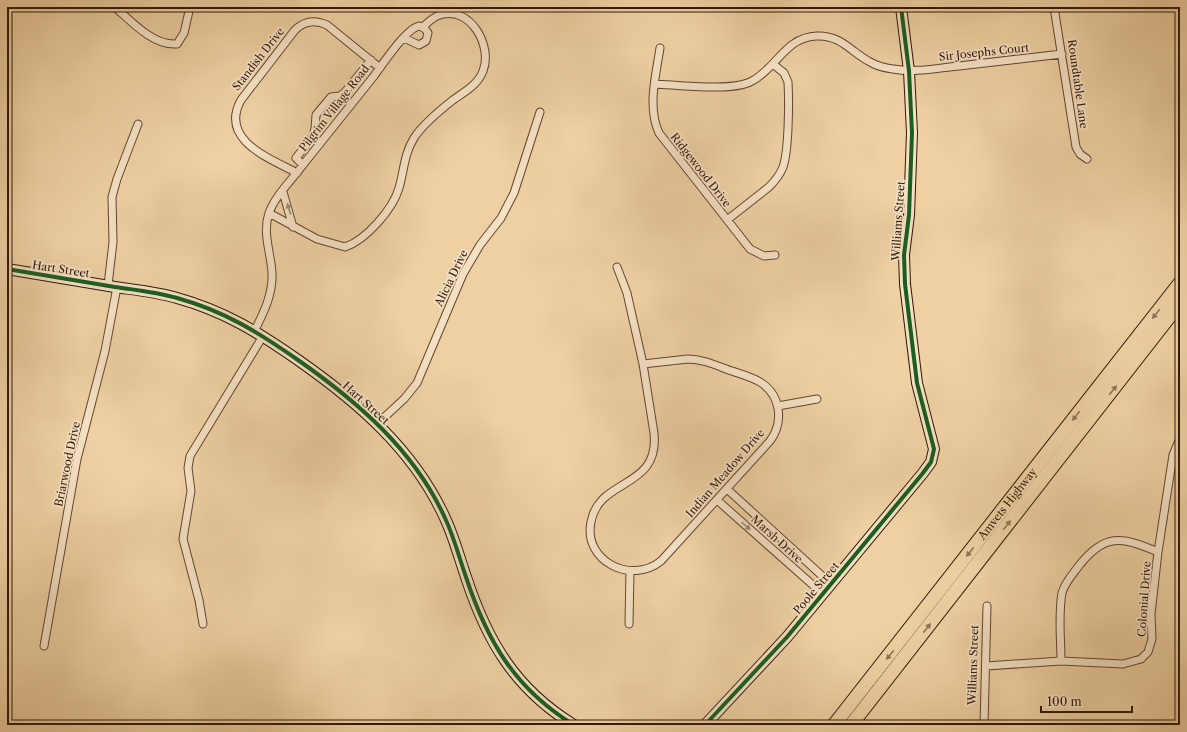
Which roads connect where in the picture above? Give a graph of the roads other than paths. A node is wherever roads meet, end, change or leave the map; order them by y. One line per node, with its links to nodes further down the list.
1 (115, 7): 2 (street)
2 (190, 7)
3 (901, 7): 12 (street, Williams Street)
4 (1054, 7): 8 (street, Roundtable Lane)
5 (423, 27): 6 (street, Pilgrim Village Road); 6 (street); 22 (street, Pilgrim Village Road)
6 (404, 38): 11 (street, Pilgrim Village Road)
7 (660, 48): 13 (street, Ridgewood Drive)
8 (1062, 54): 12 (street, Sir Josephs Court); 16 (street, Roundtable Lane)
9 (371, 60): 11 (street, Standish Drive); 17 (street); 18 (street, Standish Drive)
10 (773, 64): 12 (street, Sir Josephs Court); 13 (street, Sir Josephs Court); 21 (street)
11 (380, 68): 17 (street, Pilgrim Village Road)
12 (909, 71): 35 (street, Williams Street)
13 (655, 84): 21 (street, Ridgewood Drive)
14 (540, 112): 33 (street, Alicia Drive)
15 (138, 124): 27 (street, Briarwood Drive)
16 (1087, 159)
17 (303, 165): 18 (street, Pilgrim Village Road)
18 (297, 173): 19 (street, Pilgrim Village Road)
19 (283, 192): 20 (street, Pilgrim Village Road); 22 (street, one-way to 19)
20 (269, 213): 22 (street, Pilgrim Village Road); 29 (street, Pilgrim Village Road)
21 (727, 220): 23 (street, Ridgewood Drive)
22 (293, 227)
23 (775, 255)
24 (617, 268): 30 (street)
25 (7, 269): 27 (street, Hart Street)
26 (1180, 283): 50 (highway, Amvets Highway, one-way to 50)
27 (112, 286): 29 (street, Hart Street); 45 (street, Briarwood Drive)
28 (1180, 303): 51 (highway, Amvets Highway, one-way to 28)
29 (259, 333): 33 (street, Hart Street); 43 (street, Pilgrim Village Road)
30 (643, 364): 32 (street); 39 (street)
31 (817, 399): 32 (street)
32 (778, 406): 36 (street, Indian Meadow Drive)
33 (377, 424): 48 (street, Hart Street)
34 (1180, 438): 38 (street)
35 (933, 457): 40 (street, Poole Street)
36 (727, 489): 37 (street, Indian Meadow Drive); 40 (street, Marsh Drive)
37 (717, 500): 39 (street, Indian Meadow Drive); 41 (street, Marsh Drive, one-way to 41)
38 (1158, 552): 46 (street, Colonial Drive); 46 (street, Colonial Drive)
39 (630, 572): 44 (street)
40 (831, 584): 41 (street, Poole Street)
41 (823, 594): 49 (street, Poole Street)
42 (987, 606): 47 (street, Williams Street)
43 (203, 624)
44 (629, 624)
45 (44, 646)
46 (1061, 661): 47 (street, Colonial Drive)
47 (986, 666): 52 (street, Williams Street)
48 (574, 725)
49 (705, 725)
50 (834, 725)
51 (852, 725)
52 (984, 725)

